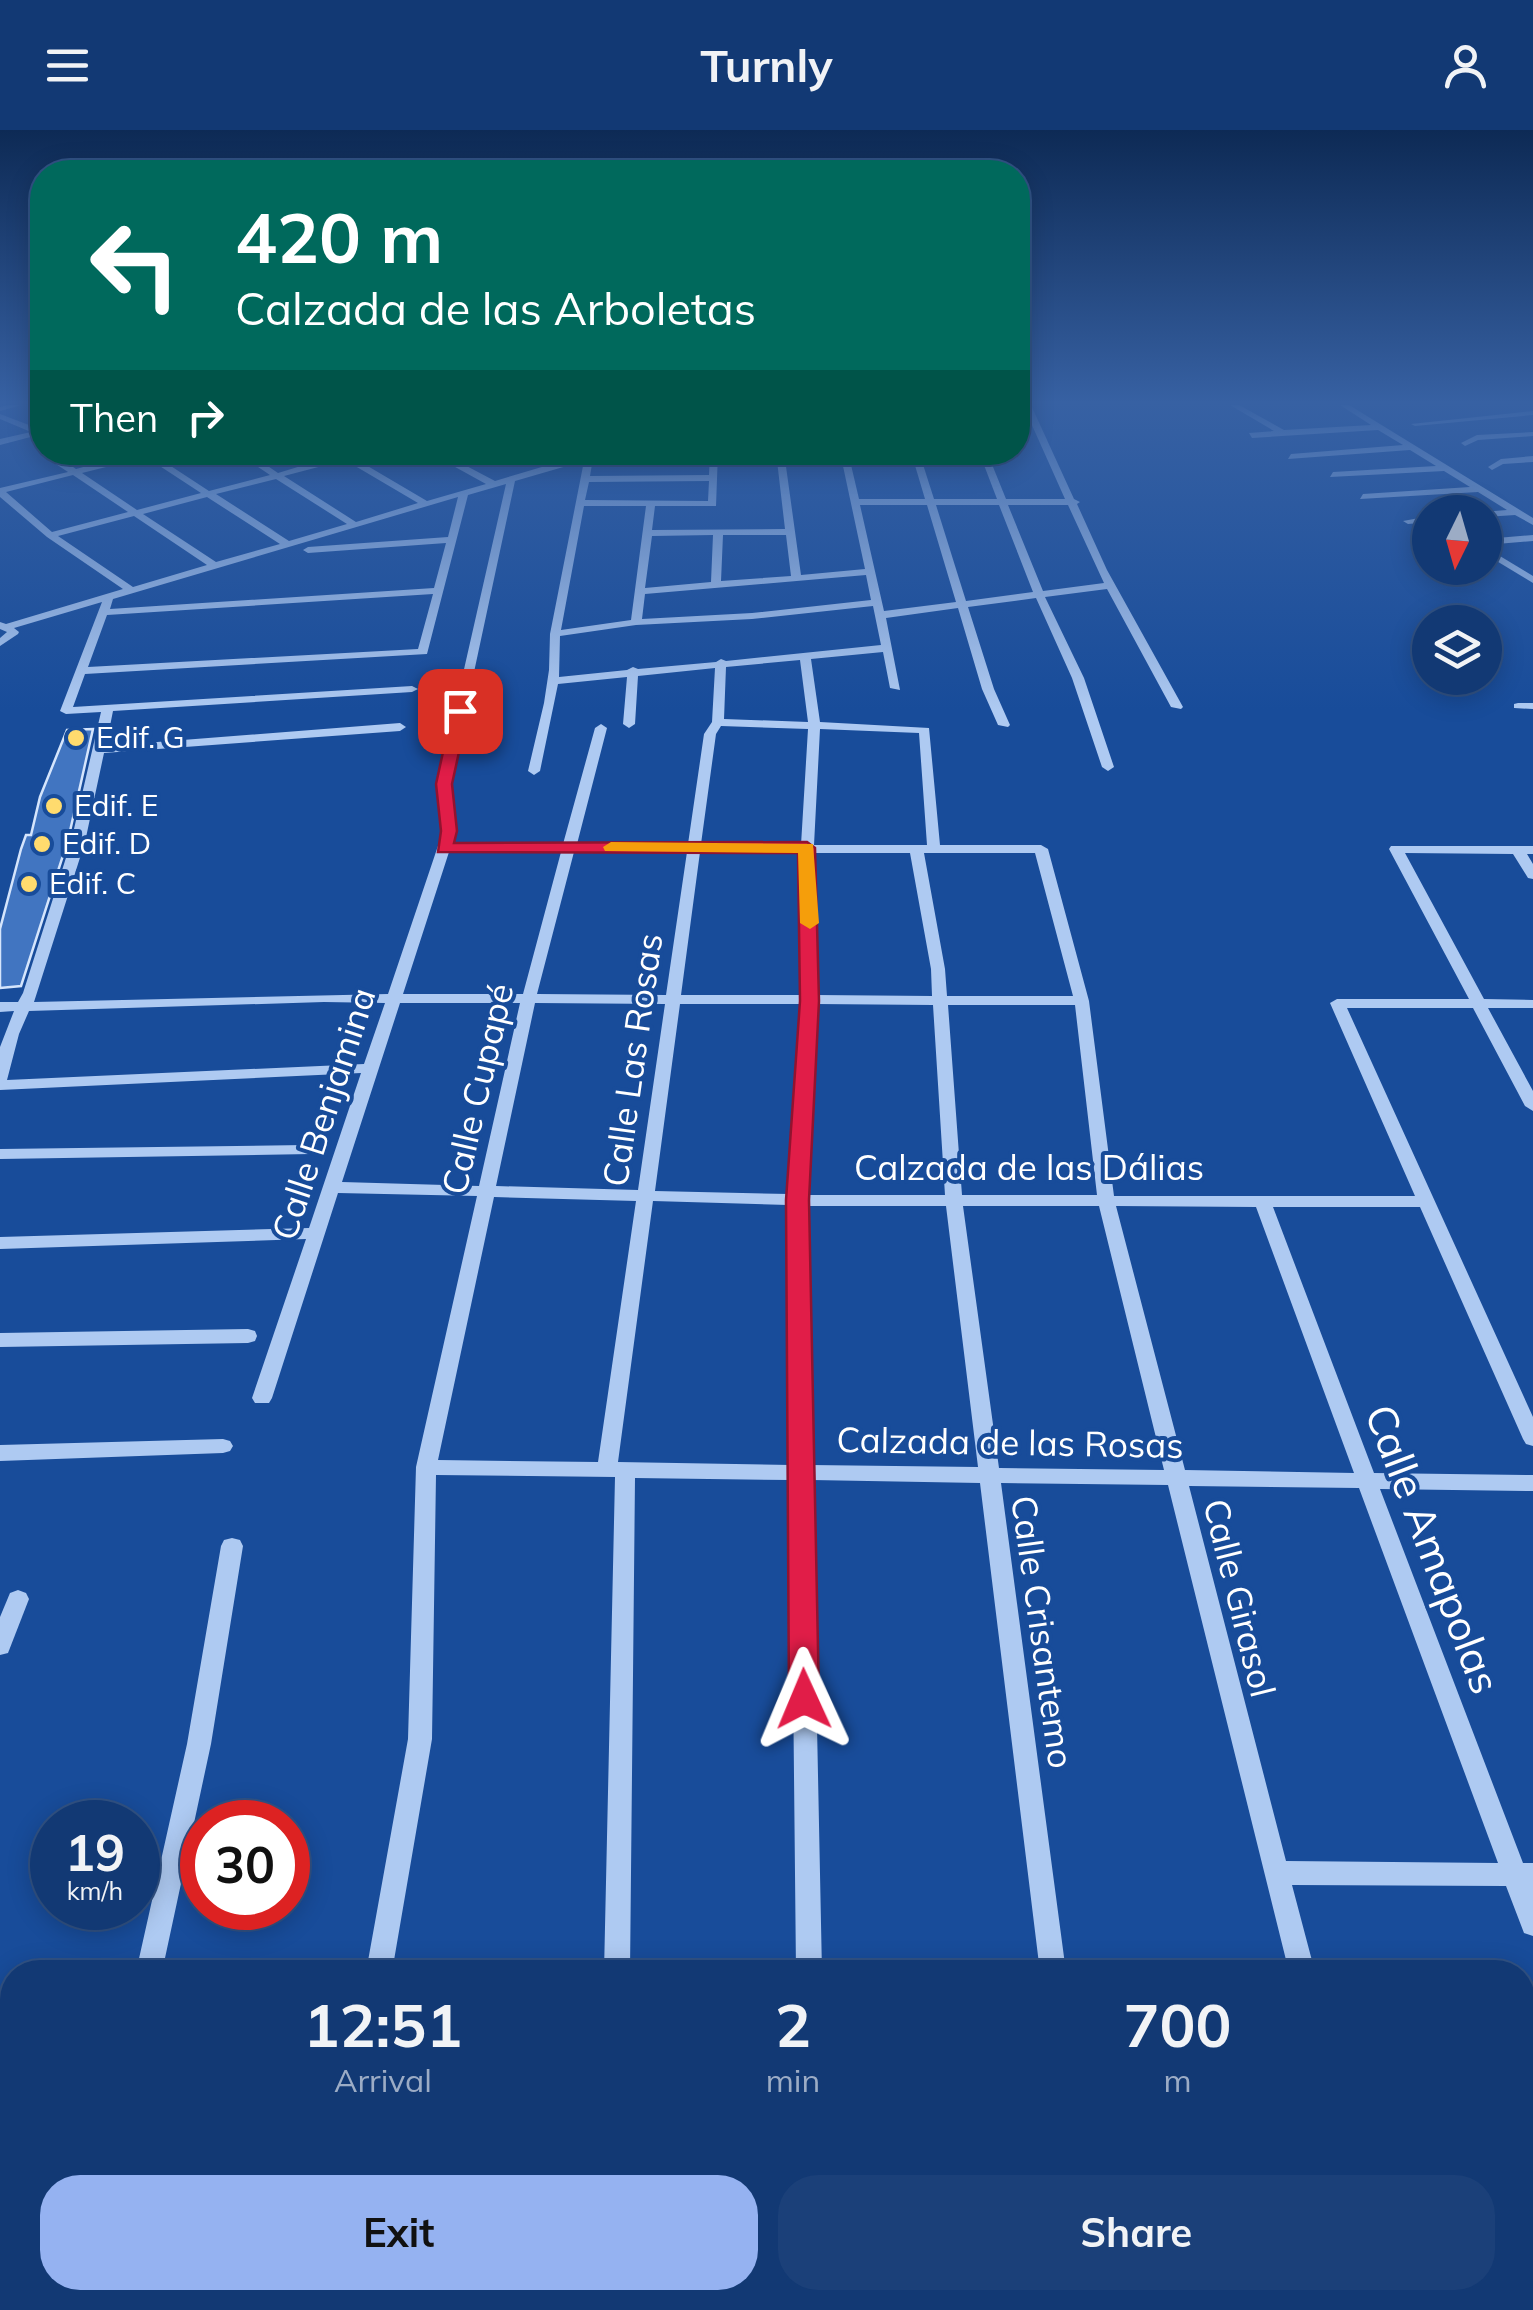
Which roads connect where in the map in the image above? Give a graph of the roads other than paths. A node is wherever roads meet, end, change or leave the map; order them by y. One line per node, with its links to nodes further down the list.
1 (17, 507): 28 (street)
2 (123, 507): 19 (street)
3 (157, 507): 19 (street)
4 (228, 507): 32 (street)
5 (327, 507): 24 (street)
6 (416, 507): 24 (street)
7 (460, 507): 30 (street)
8 (506, 507): 79 (street, Calle Benjamina)
9 (581, 507): 52 (street)
10 (651, 507): 25 (street)
11 (786, 507): 27 (street)
12 (857, 507): 36 (street)
13 (932, 507): 47 (street)
14 (1005, 507): 44 (street)
15 (1077, 507): 40 (street)
16 (1508, 507): 17 (street)
17 (1517, 512): 18 (street); 20 (street); 23 (street)
18 (1533, 512)
19 (132, 513): 28 (street); 35 (street)
20 (1502, 513)
21 (1408, 521): 22 (street)
22 (1412, 521)
23 (1533, 522)
24 (355, 524): 32 (street)
25 (650, 532): 26 (street); 43 (street)
26 (718, 532): 27 (street); 39 (street)
27 (789, 532): 37 (street)
28 (50, 535): 41 (street)
29 (1533, 538): 31 (street)
30 (450, 540): 33 (street); 42 (street)
31 (1502, 543)
32 (287, 544): 35 (street)
33 (308, 550)
34 (1502, 558): 38 (street)
35 (215, 566): 41 (street)
36 (870, 572): 37 (street); 46 (street)
37 (796, 578): 39 (street)
38 (1533, 580)
39 (716, 584): 43 (street)
40 (1111, 586): 44 (street); 64 (street)
41 (131, 590): 45 (street)
42 (439, 591): 48 (street); 58 (street)
43 (640, 591): 50 (street)
44 (1040, 596): 47 (street); 73 (street)
45 (109, 597): 48 (street); 51 (street)
46 (878, 602): 49 (street); 50 (street)
47 (963, 602): 49 (street); 68 (street)
48 (104, 612): 58 (street)
49 (880, 615): 54 (street)
50 (636, 622): 52 (street)
51 (3, 626): 53 (street)
52 (555, 634): 59 (street)
53 (0, 643)
54 (886, 648): 55 (street); 61 (street)
55 (805, 655): 56 (street); 70 (street)
56 (721, 662): 57 (street); 66 (street, Calle Las Rosas)
57 (633, 670): 59 (street); 67 (street)
58 (84, 671): 65 (street)
59 (555, 681): 74 (street)
60 (412, 688): 65 (street)
61 (896, 688)
62 (1518, 706): 63 (street)
63 (1533, 706)
64 (1177, 707)
65 (108, 710): 72 (street)
66 (718, 722): 70 (street); 77 (street, Calle Las Rosas)
67 (629, 724)
68 (1004, 724)
69 (400, 726): 72 (street)
70 (814, 726): 75 (street); 80 (street)
71 (601, 728): 76 (street, Calle Cupapé)
72 (97, 750): 93 (street)
73 (1108, 767)
74 (534, 771)
75 (934, 846): 78 (street); 89 (street, Calle Girasol)
76 (569, 847): 77 (street); 79 (street); 85 (street, Calle Cupapé)
77 (694, 847): 80 (street); 86 (street, Calle Las Rosas)
78 (916, 847): 80 (street); 87 (street, Calle Crisantemo)
79 (444, 848): 84 (street, Calle Benjamina)
80 (807, 848): 88 (street)
81 (1517, 850): 82 (street); 83 (street); 90 (street)
82 (1533, 850)
83 (1533, 875)
84 (394, 998): 85 (street); 93 (street); 94 (street, Calle Benjamina)
85 (528, 998): 86 (street); 100 (street, Calle Cupapé)
86 (672, 998): 88 (street); 101 (street, Calle Las Rosas)
87 (939, 1000): 88 (street); 89 (street); 103 (street, Calle Crisantemo)
88 (809, 1001): 102 (street)
89 (1082, 1001): 104 (street, Calle Girasol)
90 (1475, 1004): 91 (street); 96 (street); 106 (street)
91 (1533, 1004)
92 (0, 1007): 93 (street)
93 (22, 1007): 95 (street)
94 (370, 1068): 95 (street); 99 (street, Calle Benjamina)
95 (0, 1082)
96 (1533, 1106)
97 (305, 1150): 98 (street)
98 (0, 1154)
99 (331, 1188): 100 (street, Calzada de las Dálias); 107 (street, Calle Benjamina)
100 (486, 1192): 101 (street, Calzada de las Dálias); 115 (street, Calle Cupapé)
101 (644, 1195): 102 (street, Calzada de las Dálias); 116 (street, Calle Las Rosas)
102 (798, 1200): 103 (street, Calzada de las Dálias); 117 (street)
103 (954, 1200): 104 (street, Calzada de las Dálias); 118 (street, Calle Crisantemo)
104 (1106, 1201): 105 (street, Calzada de las Dálias); 119 (street, Calle Girasol)
105 (1262, 1201): 106 (street, Calzada de las Dálias); 120 (street, Calle Amapolas)
106 (1426, 1202): 112 (street)
107 (316, 1233): 108 (street); 111 (street, Calle Benjamina)
108 (0, 1243)
109 (248, 1336): 110 (street)
110 (0, 1340)
111 (262, 1398)
112 (1533, 1439)
113 (223, 1446): 114 (street)
114 (0, 1453)
115 (426, 1467): 116 (street, Calzada de las Rosas); 129 (street, Calle Cupapé)
116 (616, 1470): 117 (street, Calzada de las Rosas); 130 (street, Calle Las Rosas)
117 (800, 1472): 118 (street, Calzada de las Rosas); 131 (street)
118 (988, 1475): 119 (street, Calzada de las Rosas); 132 (street, Calle Crisantemo)
119 (1175, 1478): 120 (street, Calzada de las Rosas); 125 (street, Calle Girasol)
120 (1367, 1480): 121 (street, Calzada de las Rosas); 126 (street, Calle Amapolas)
121 (1533, 1483)
122 (232, 1546): 128 (street)
123 (18, 1599): 124 (street)
124 (0, 1646)
125 (1276, 1873): 126 (street); 133 (street, Calle Girasol)
126 (1524, 1875): 127 (street, Calle Amapolas)
127 (1533, 1924)
128 (153, 1960)
129 (381, 1960)
130 (616, 1960)
131 (809, 1960)
132 (1051, 1960)
133 (1299, 1960)

